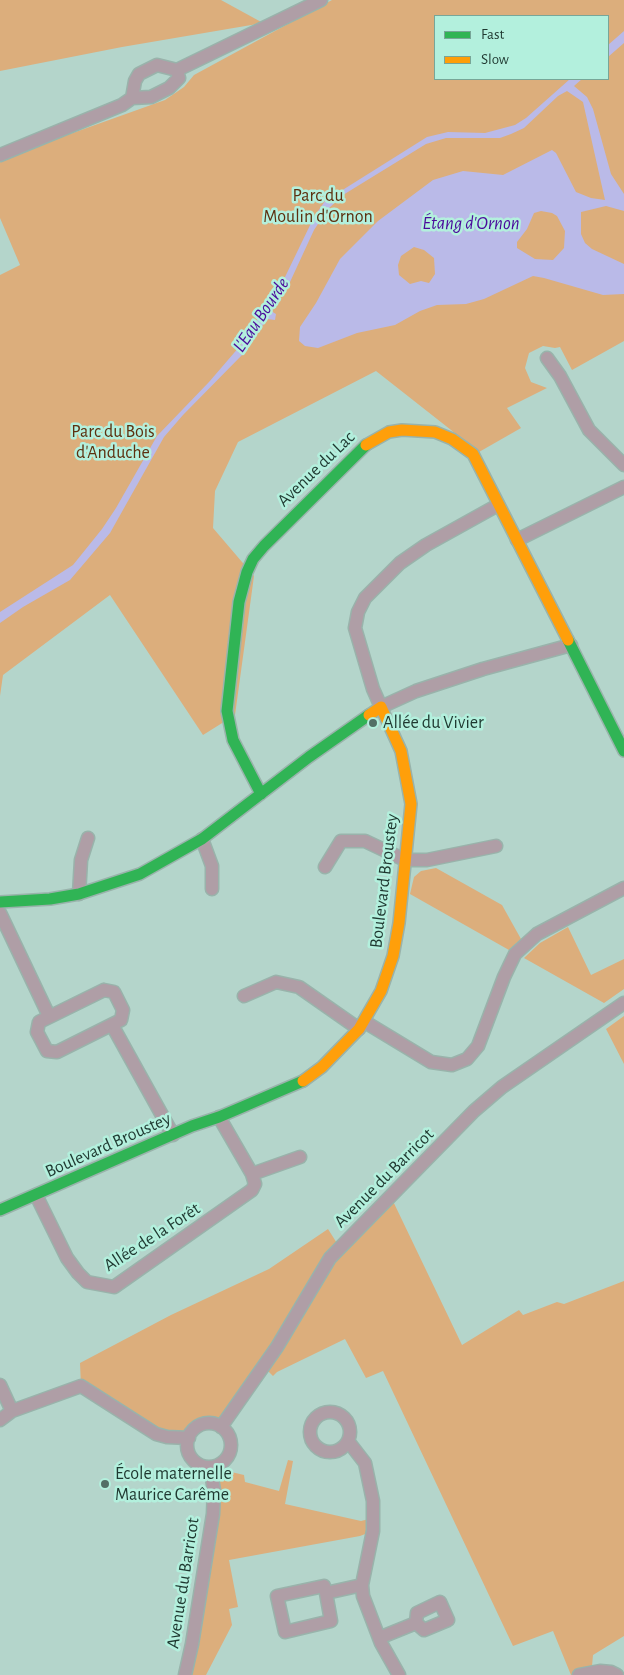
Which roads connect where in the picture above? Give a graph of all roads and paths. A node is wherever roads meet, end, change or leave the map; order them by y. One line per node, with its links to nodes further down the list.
1 (321, 0): 2 (street)
2 (177, 70): 3 (street); 3 (street)
3 (132, 98): 4 (street)
4 (0, 156)
5 (547, 358): 6 (street)
6 (624, 465)
7 (624, 487): 9 (street)
8 (498, 505): 9 (street, Avenue du Lac); 11 (street); 13 (street, Avenue du Lac)
9 (517, 540): 10 (street, Avenue du Lac)
10 (571, 645): 11 (street); 12 (street, Avenue du Lac)
11 (382, 707): 13 (street); 17 (street, Boulevard Broustey)
12 (624, 751)
13 (261, 794): 15 (street)
14 (88, 838): 21 (street)
15 (202, 839): 20 (street); 21 (street)
16 (496, 846): 17 (street)
17 (405, 860): 18 (street); 27 (street, Boulevard Broustey)
18 (325, 867)
19 (624, 888): 27 (street)
20 (212, 889)
21 (79, 894): 22 (street)
22 (0, 902)
23 (0, 912): 26 (street)
24 (244, 996): 27 (street)
25 (624, 1003): 38 (street, Avenue du Barricot)
26 (49, 1016): 28 (street); 28 (street)
27 (362, 1025): 29 (street, Boulevard Broustey)
28 (112, 1026): 30 (street)
29 (219, 1117): 30 (street, Boulevard Broustey); 32 (street)
30 (173, 1135): 33 (street, Boulevard Broustey)
31 (300, 1157): 32 (street)
32 (252, 1174): 33 (street, Allée de la Forêt)
33 (36, 1195): 34 (street, Boulevard Broustey)
34 (0, 1210)
35 (0, 1386): 36 (street)
36 (12, 1411): 37 (street); 39 (street)
37 (0, 1420)
38 (222, 1427): 39 (street); 41 (street)
39 (189, 1438): 41 (street)
40 (348, 1441): 42 (street)
41 (210, 1467): 46 (street, Avenue du Barricot)
42 (362, 1585): 43 (street); 45 (street)
43 (326, 1593): 43 (street)
44 (416, 1623): 45 (street)
45 (379, 1638): 47 (street)
46 (185, 1675)
47 (399, 1675)
48 (580, 1675): 49 (street)
49 (617, 1675)

